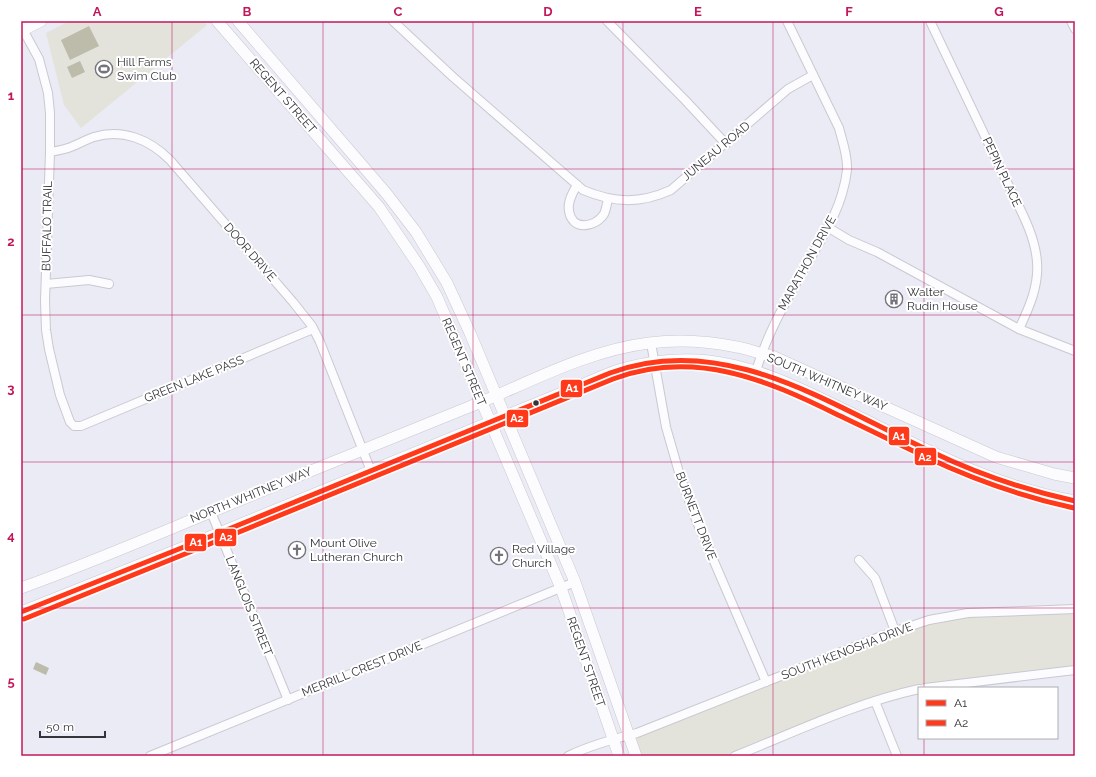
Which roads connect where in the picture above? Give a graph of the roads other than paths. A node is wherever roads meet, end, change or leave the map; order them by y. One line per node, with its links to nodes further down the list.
1 (41, 21): 9 (main road)
2 (217, 21): 27 (main road, REGENT STREET)
3 (238, 21): 26 (main road, REGENT STREET)
4 (393, 21): 14 (street, JUNEAU ROAD)
5 (607, 21): 12 (street)
6 (787, 21): 11 (street, MARATHON DRIVE)
7 (930, 21): 20 (street, PEPIN PLACE)
8 (1071, 21): 10 (street)
9 (22, 29): 13 (street, BUFFALO TRAIL)
10 (1075, 29)
11 (813, 75): 12 (street, JUNEAU ROAD); 16 (street, MARATHON DRIVE)
12 (726, 144): 15 (street, JUNEAU ROAD)
13 (50, 152): 17 (street, BUFFALO TRAIL); 19 (street, DOOR DRIVE)
14 (577, 185): 15 (street, JUNEAU ROAD); 15 (street)
15 (608, 199)
16 (829, 228): 20 (street); 23 (street, MARATHON DRIVE)
17 (46, 284): 18 (street); 30 (street, BUFFALO TRAIL)
18 (109, 284)
19 (313, 329): 30 (street, GREEN LAKE PASS); 31 (street, DOOR DRIVE)
20 (1019, 329): 22 (street)
21 (651, 343): 23 (main road, SOUTH WHITNEY WAY); 24 (street, BURNETT DRIVE); 26 (main road, SOUTH WHITNEY WAY)
22 (1075, 351)
23 (761, 354): 25 (street, MARATHON DRIVE); 33 (main road, SOUTH WHITNEY WAY)
24 (655, 361): 25 (main road, SOUTH WHITNEY WAY); 28 (main road, SOUTH WHITNEY WAY); 45 (street, BURNETT DRIVE)
25 (756, 371): 34 (main road, SOUTH WHITNEY WAY)
26 (496, 396): 27 (main road, SOUTH WHITNEY WAY); 28 (main road, REGENT STREET)
27 (482, 402): 29 (main road, REGENT STREET); 31 (main road, NORTH WHITNEY WAY)
28 (504, 416): 29 (main road, SOUTH WHITNEY WAY); 38 (main road, REGENT STREET)
29 (490, 423): 32 (main road, NORTH WHITNEY WAY); 40 (main road, REGENT STREET)
30 (74, 426)
31 (362, 450): 32 (street, DOOR DRIVE); 35 (main road, NORTH WHITNEY WAY)
32 (371, 472): 36 (main road, NORTH WHITNEY WAY)
33 (1075, 478)
34 (1075, 501)
35 (211, 512): 36 (street, LANGLOIS STREET); 39 (main road, NORTH WHITNEY WAY)
36 (219, 533): 42 (main road, NORTH WHITNEY WAY); 48 (street, LANGLOIS STREET)
37 (859, 560): 43 (street)
38 (575, 582): 40 (street, MERRILL CREST DRIVE); 50 (main road, REGENT STREET)
39 (21, 588)
40 (561, 588): 48 (street, MERRILL CREST DRIVE); 51 (main road, REGENT STREET)
41 (1075, 609): 43 (street, SOUTH KENOSHA DRIVE)
42 (21, 612)
43 (895, 631): 45 (street, SOUTH KENOSHA DRIVE)
44 (1075, 670): 46 (street)
45 (766, 682): 50 (street, SOUTH KENOSHA DRIVE)
46 (934, 687)
47 (918, 689): 49 (street)
48 (288, 700): 52 (street, MERRILL CREST DRIVE)
49 (875, 701): 56 (street); 57 (street)
50 (628, 735): 51 (street, SOUTH KENOSHA DRIVE); 55 (main road, REGENT STREET)
51 (612, 739): 53 (street, SOUTH KENOSHA DRIVE); 54 (main road, REGENT STREET)
52 (150, 756)
53 (568, 756)
54 (619, 756)
55 (636, 756)
56 (735, 756)
57 (897, 756)

